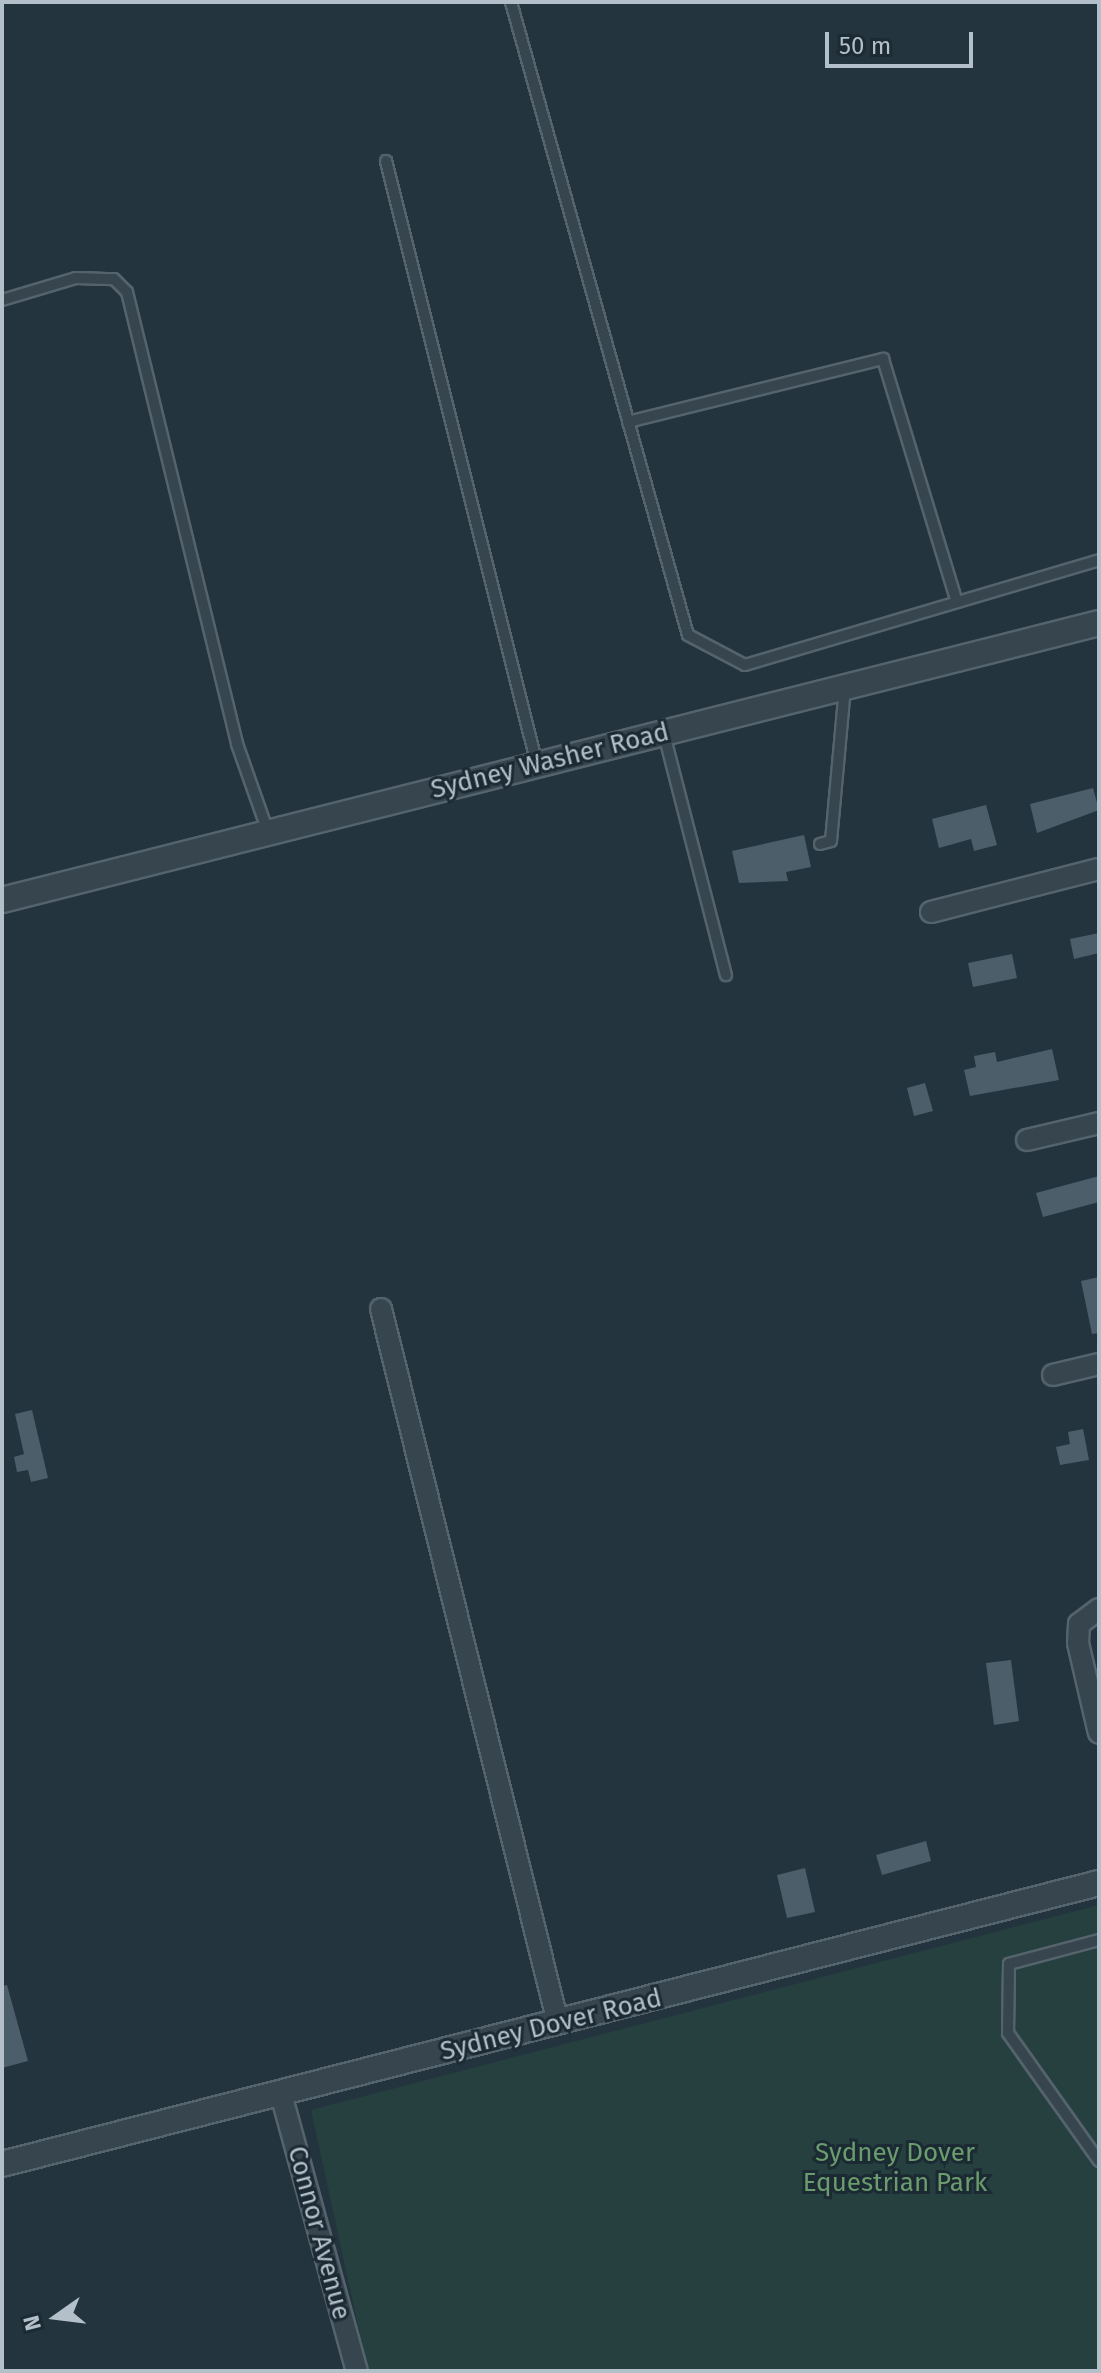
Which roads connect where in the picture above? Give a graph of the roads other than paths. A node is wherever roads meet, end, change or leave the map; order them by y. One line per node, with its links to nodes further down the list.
1 (511, 2): 4 (lane)
2 (386, 161): 10 (lane)
3 (2, 300): 11 (lane)
4 (628, 422): 6 (lane); 6 (lane)
5 (1099, 560): 6 (lane)
6 (957, 602)
7 (1099, 623): 8 (street, Sydney Washer Road)
8 (845, 687): 9 (street, Sydney Washer Road); 12 (lane)
9 (664, 732): 10 (street, Sydney Washer Road); 16 (lane)
10 (537, 765): 11 (street, Sydney Washer Road)
11 (268, 832): 14 (street, Sydney Washer Road)
12 (820, 844)
13 (1099, 869): 15 (street)
14 (2, 900)
15 (931, 912)
16 (726, 975)
17 (1099, 1123): 18 (street)
18 (1027, 1140)
19 (381, 1309): 26 (street)
20 (1099, 1364): 21 (street)
21 (1053, 1375)
22 (1093, 1611): 23 (street)
23 (1099, 1733)
24 (1099, 1883): 26 (street, Sydney Dover Road)
25 (1099, 1940): 28 (lane)
26 (558, 2023): 27 (street, Sydney Dover Road)
27 (281, 2094): 29 (street, Sydney Dover Road); 30 (street, Connor Avenue)
28 (1099, 2161)
29 (2, 2164)
30 (357, 2371)

